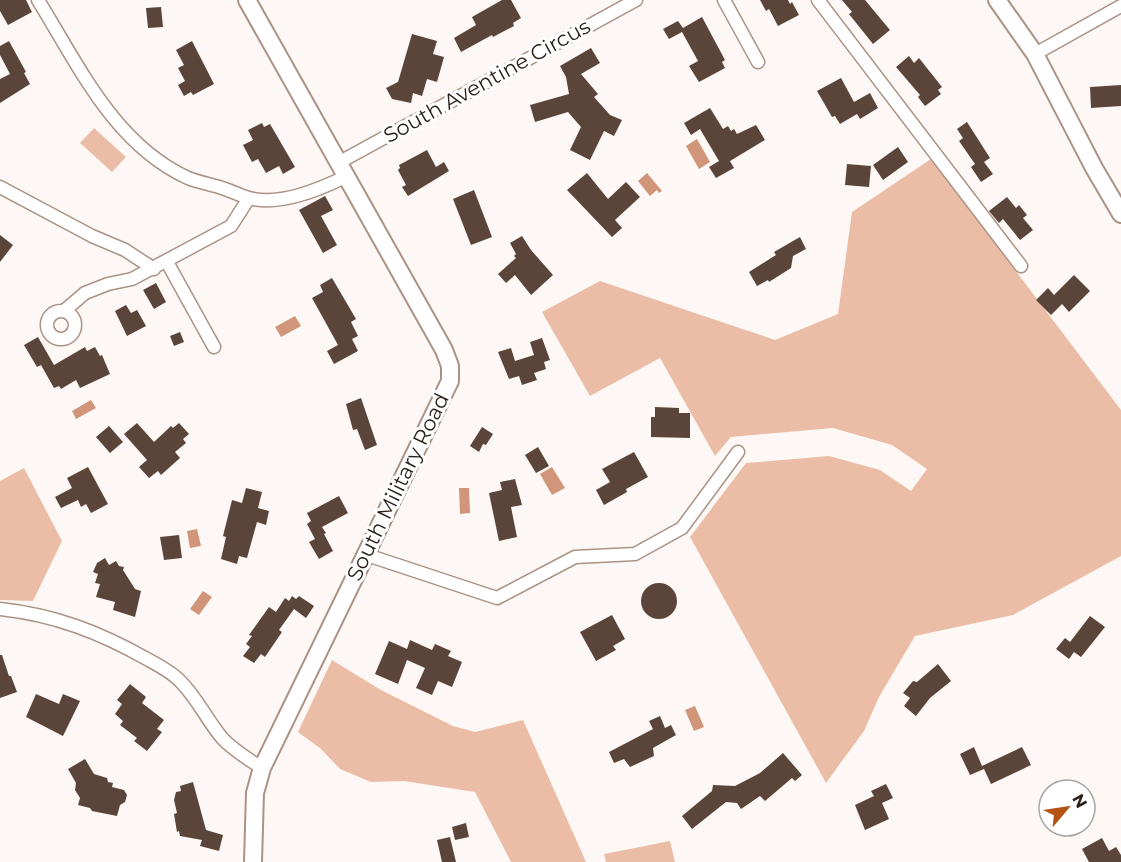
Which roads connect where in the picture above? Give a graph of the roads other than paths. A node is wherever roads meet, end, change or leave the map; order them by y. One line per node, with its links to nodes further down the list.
1 (38, 0): 12 (street, South Aventine Circus)
2 (247, 0): 10 (street, South Military Road)
3 (636, 0): 10 (street, South Aventine Circus)
4 (724, 0): 9 (street)
5 (818, 0): 15 (street)
6 (997, 0): 8 (street)
7 (1121, 6): 8 (street)
8 (1035, 54): 13 (street)
9 (758, 62)
10 (341, 170): 12 (street, South Aventine Circus); 20 (street, South Military Road)
11 (0, 187): 16 (street)
12 (249, 198): 14 (street)
13 (1121, 214)
14 (167, 262): 16 (street); 18 (street)
15 (1021, 266)
16 (154, 268): 17 (street)
17 (64, 311)
18 (214, 347)
19 (738, 452): 20 (street)
20 (364, 554): 22 (street, South Military Road)
21 (0, 609): 22 (street)
22 (262, 768): 23 (street, South Military Road)
23 (253, 862)

